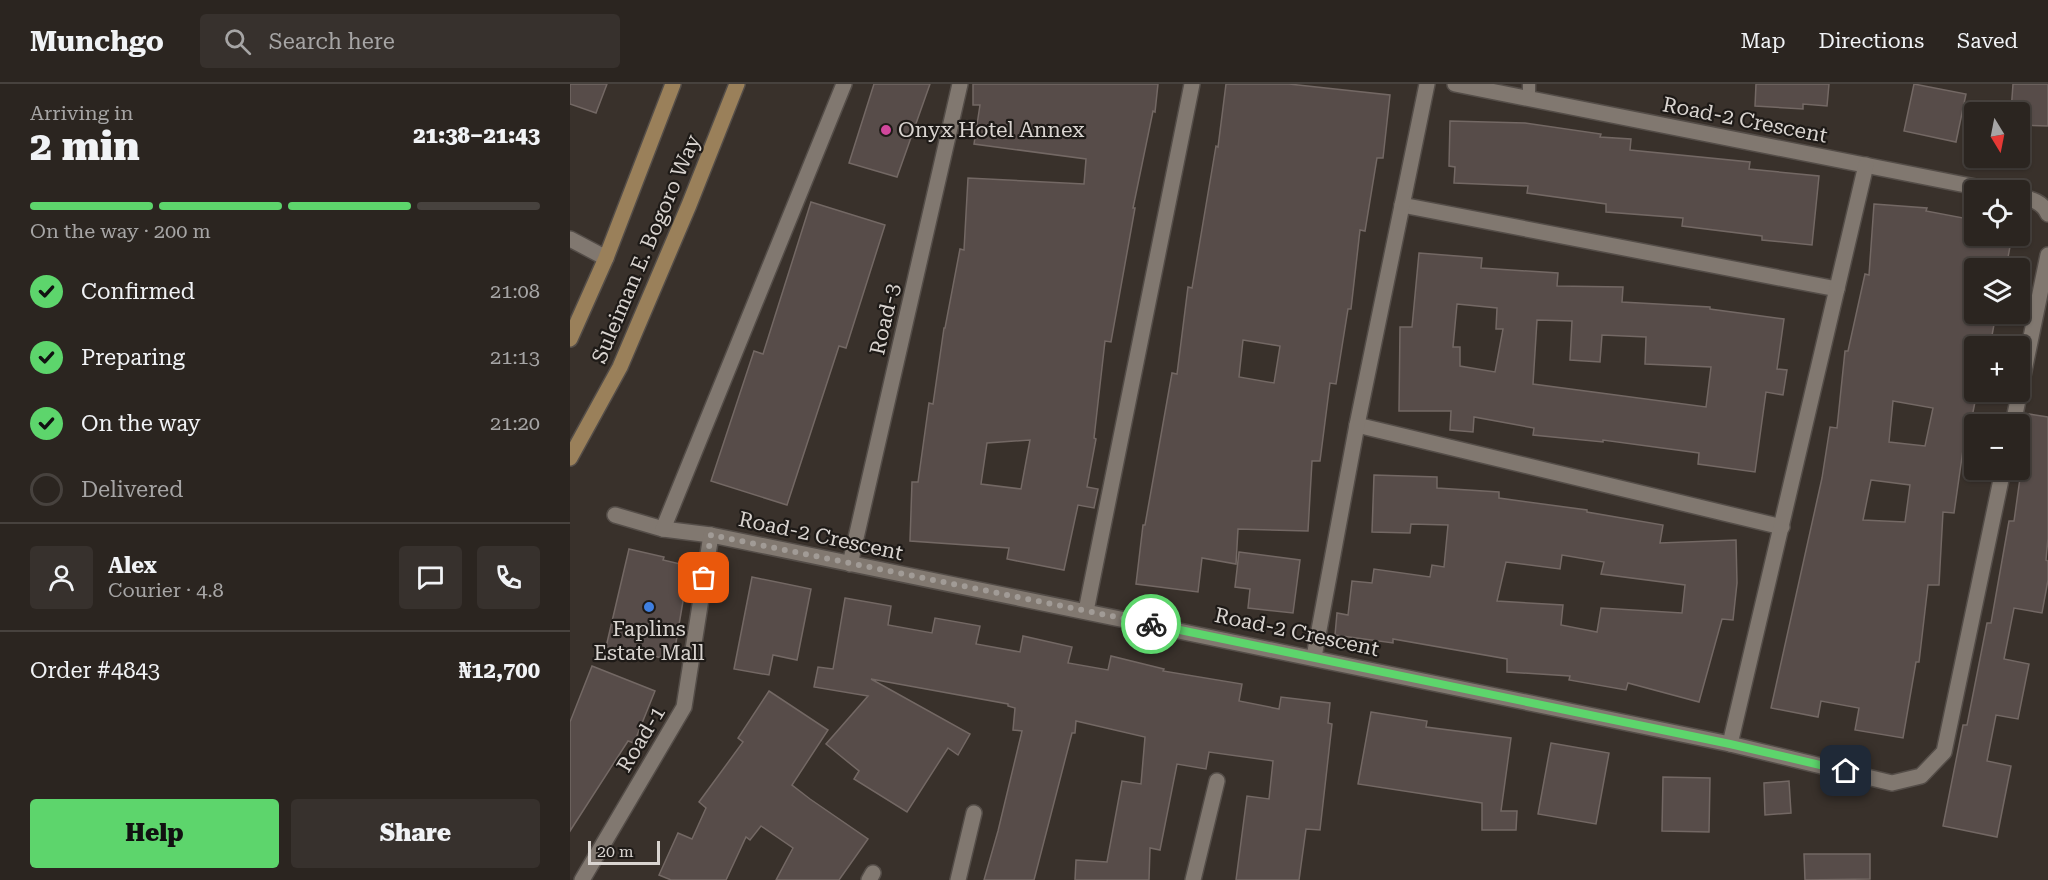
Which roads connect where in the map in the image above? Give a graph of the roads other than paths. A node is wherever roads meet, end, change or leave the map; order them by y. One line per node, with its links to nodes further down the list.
1 (673, 84): 16 (main road, Suleiman E. Bogoro Way)
2 (737, 84): 21 (main road, Suleiman E. Bogoro Way)
3 (844, 84): 25 (street)
4 (960, 84): 27 (street, Road-3)
5 (1192, 84): 28 (street)
6 (1427, 84): 12 (street)
7 (1455, 84): 8 (street, Road-2 Crescent)
8 (1529, 91): 9 (street, Road-2 Crescent)
9 (1866, 165): 10 (street, Road-2 Crescent); 17 (street)
10 (1964, 185)
11 (2030, 199): 13 (street)
12 (1402, 205): 17 (street); 20 (street)
13 (2046, 210)
14 (570, 239): 16 (street)
15 (2048, 255): 19 (street)
16 (606, 258): 18 (main road, Suleiman E. Bogoro Way)
17 (1837, 289): 24 (street)
18 (570, 339)
19 (2015, 414)
20 (1357, 425): 24 (street); 29 (street)
21 (570, 458)
22 (2001, 480): 30 (street, Road-2 Crescent)
23 (615, 515): 25 (street, Road-2 Crescent)
24 (1782, 527): 30 (street)
25 (663, 529): 26 (street, Road-2 Crescent)
26 (711, 535): 27 (street, Road-2 Crescent); 33 (street, Road-1)
27 (850, 564): 28 (street, Road-2 Crescent)
28 (1086, 611): 29 (street, Road-2 Crescent)
29 (1314, 657): 30 (street, Road-2 Crescent)
30 (1730, 744)
31 (1217, 781): 35 (street)
32 (974, 813): 34 (street)
33 (582, 880)
34 (958, 880)
35 (1193, 880)

